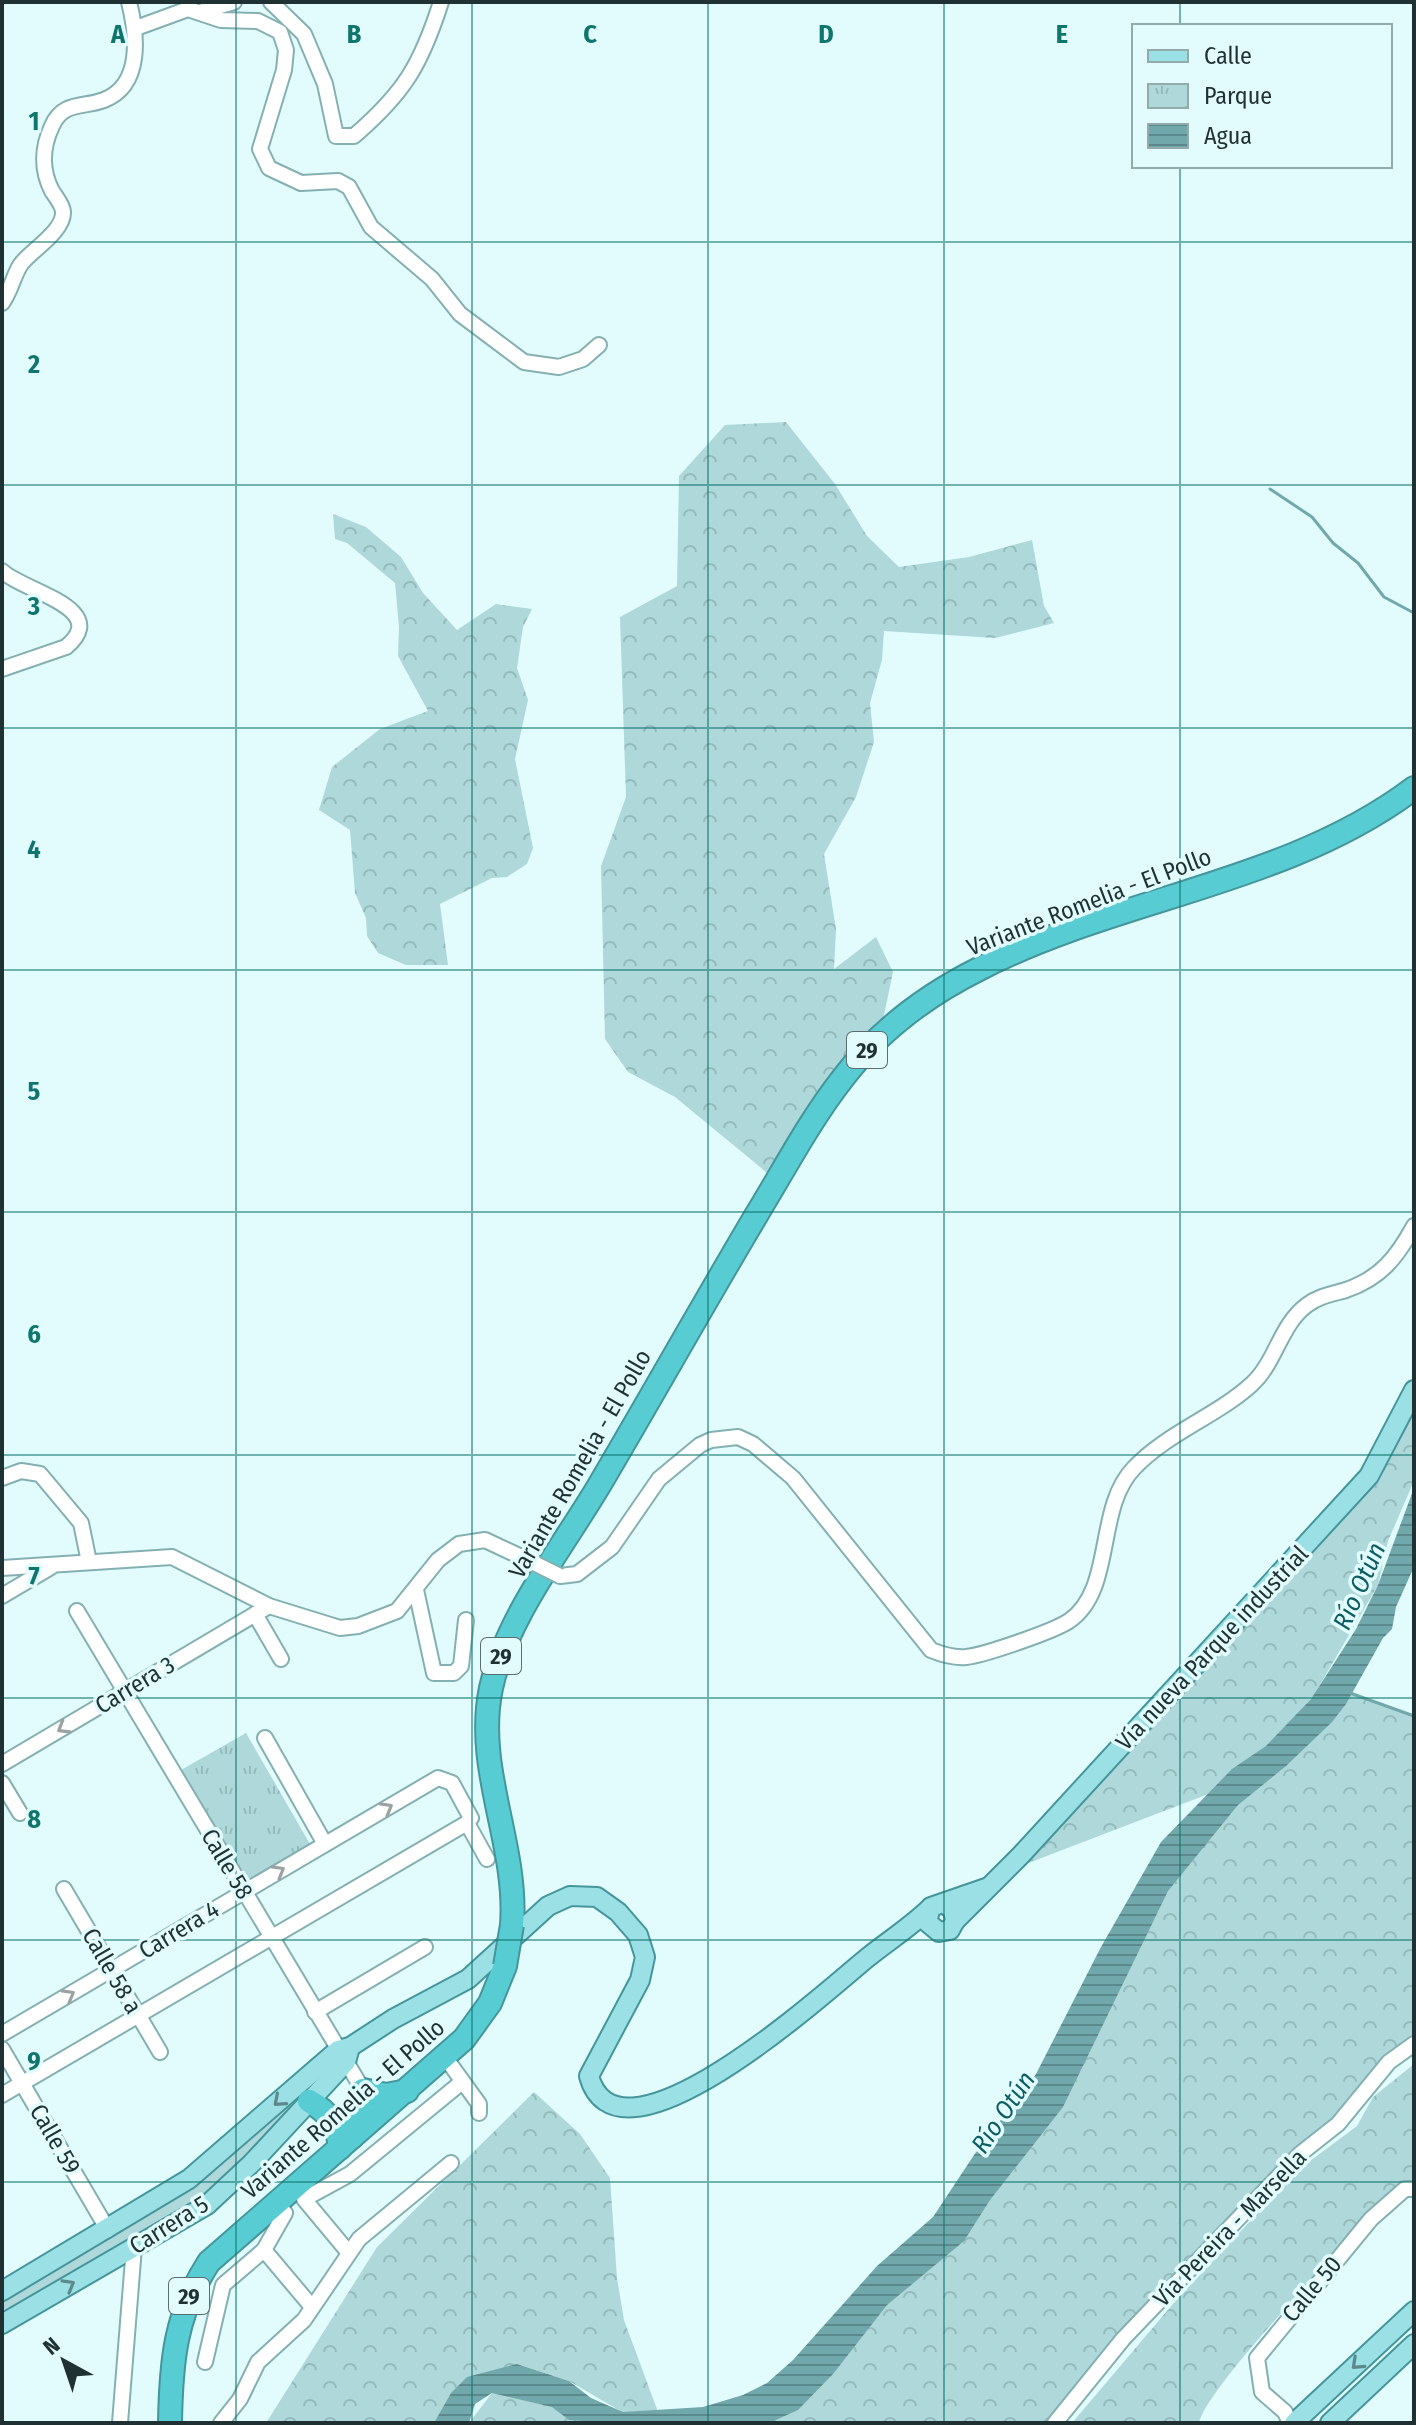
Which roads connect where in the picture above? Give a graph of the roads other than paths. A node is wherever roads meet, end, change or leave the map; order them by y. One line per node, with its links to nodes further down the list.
1 (129, 2): 6 (street)
2 (234, 2): 5 (street)
3 (271, 2): 4 (street)
4 (441, 2)
5 (200, 12): 6 (street); 8 (street)
6 (136, 28): 7 (street)
7 (2, 303)
8 (599, 345)
9 (2, 571): 10 (street)
10 (2, 669)
11 (1414, 788): 50 (highway, Variante Romelia - El Pollo / 29, bridge)
12 (1414, 1226): 18 (street, bridge)
13 (1414, 1390): 33 (main road, Vía nueva Parque industrial)
14 (2, 1478): 15 (street)
15 (89, 1562): 16 (street); 20 (street)
16 (55, 1564): 17 (street); 19 (street)
17 (2, 1568)
18 (416, 1590): 20 (street); 23 (street)
19 (2, 1596)
20 (269, 1606): 22 (street, Carrera 3)
21 (77, 1611): 25 (street, Calle 58)
22 (255, 1614): 24 (street); 25 (street, Carrera 3)
23 (466, 1620)
24 (281, 1659)
25 (125, 1692): 27 (street, Carrera 3, one-way to 27); 35 (street, Calle 58)
26 (265, 1738): 31 (street)
27 (2, 1764)
28 (2, 1783): 29 (street)
29 (20, 1813)
30 (467, 1823): 31 (street, Carrera 4, one-way to 30); 32 (street); 40 (street)
31 (325, 1844): 35 (street, Carrera 4, one-way to 31)
32 (487, 1859)
33 (986, 1888): 36 (main road, Vía nueva Parque industrial); 37 (main road, Vía nueva Parque industrial)
34 (64, 1889): 42 (street, Calle 58 a)
35 (244, 1892): 40 (street, Calle 58); 42 (street, Carrera 4)
36 (937, 1906): 37 (main road); 38 (main road); 39 (main road, Vía nueva Parque industrial)
37 (955, 1921): 38 (main road, Vía nueva Parque industrial)
38 (937, 1932): 39 (main road, Vía nueva Parque industrial)
39 (901, 1935): 49 (main road, Vía nueva Parque industrial)
40 (271, 1938): 43 (street, Calle 58); 44 (street)
41 (425, 1947): 43 (street)
42 (111, 1970): 44 (street, Calle 58 a); 45 (street, Carrera 4, one-way to 42)
43 (315, 2012): 49 (street, Calle 58)
44 (138, 2015): 48 (street, Calle 58 a); 52 (street)
45 (2, 2034)
46 (1414, 2044): 79 (street, Vía Pereira - Marsella)
47 (2, 2049): 52 (street, Calle 59)
48 (160, 2052)
49 (345, 2053): 53 (street, Calle 58); 56 (main road, Carrera 5); 64 (main road, Carrera 5, one-way to 64)
50 (445, 2057): 51 (street); 54 (highway, Variante Romelia - El Pollo / 29)
51 (462, 2082): 57 (street); 62 (street)
52 (22, 2083): 55 (street); 64 (street, Calle 59)
53 (363, 2090): 54 (highway); 58 (street, Calle 58); 59 (highway)
54 (409, 2090): 58 (highway, Variante Romelia - El Pollo / 29)
55 (2, 2095)
56 (309, 2101): 59 (highway); 65 (main road, Carrera 5)
57 (479, 2113)
58 (378, 2116): 59 (highway, Variante Romelia - El Pollo / 29)
59 (346, 2143): 63 (highway, Variante Romelia - El Pollo / 29)
60 (451, 2163): 67 (street)
61 (1414, 2189): 74 (street, Calle 50)
62 (304, 2199): 63 (street); 67 (street)
63 (281, 2207): 66 (street); 77 (highway, Variante Romelia - El Pollo / 29)
64 (108, 2230): 68 (main road, Carrera 5)
65 (134, 2247): 71 (main road, Carrera 5, one-way to 65); 76 (street)
66 (264, 2250): 69 (street); 73 (street)
67 (349, 2253): 69 (street)
68 (2, 2291)
69 (312, 2307): 78 (street)
70 (1414, 2311): 75 (main road, one-way to 75)
71 (2, 2324)
72 (1414, 2344): 81 (main road)
73 (205, 2362)
74 (1279, 2407): 75 (street); 80 (street, Calle 50)
75 (1309, 2409): 80 (main road)
76 (120, 2423)
77 (170, 2423)
78 (221, 2423)
79 (1055, 2423)
80 (1292, 2423)
81 (1330, 2423)

